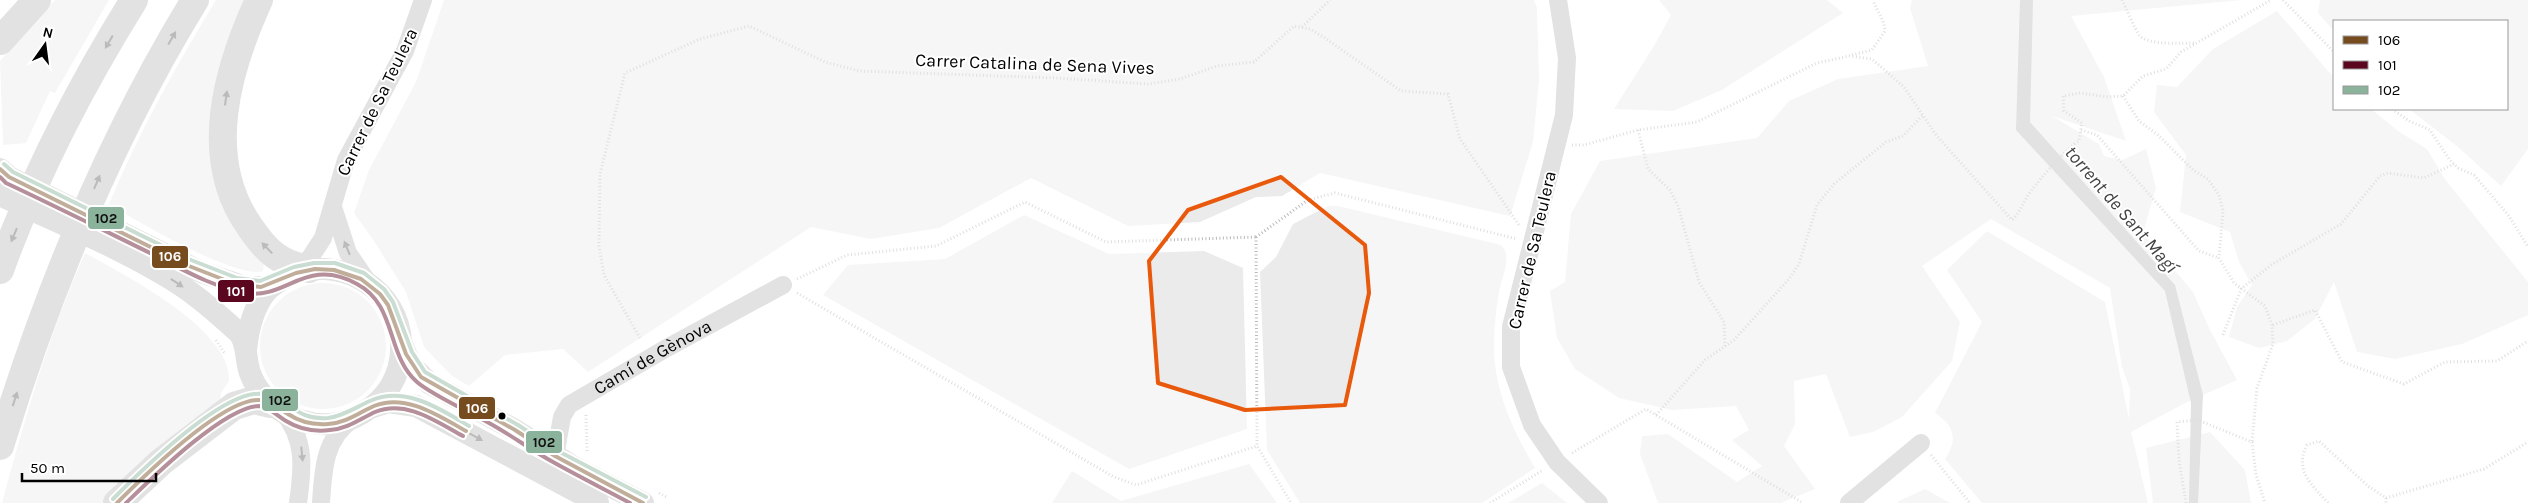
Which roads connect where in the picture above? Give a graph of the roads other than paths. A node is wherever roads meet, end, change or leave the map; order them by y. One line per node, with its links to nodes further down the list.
1 (37, 0): 9 (highway)
2 (134, 0): 13 (highway, one-way to 13)
3 (195, 0): 22 (highway, one-way to 3)
4 (259, 0): 14 (highway, one-way to 4)
5 (423, 0): 11 (street, Carrer de Sa Teulera)
6 (1558, 0): 8 (street, Carrer de Sa Teulera)
7 (1569, 0): 8 (street)
8 (1563, 25): 29 (street, Carrer de Sa Teulera)
9 (0, 41)
10 (3, 180): 12 (street)
11 (333, 207): 14 (street, Carrer de Sa Teulera); 15 (street, one-way to 11)
12 (123, 244): 14 (street); 18 (street, one-way to 18)
13 (0, 270)
14 (292, 274): 15 (street); 18 (street)
15 (370, 284): 17 (street)
16 (784, 285): 23 (street, Camí de Gènova)
17 (401, 342): 20 (street); 23 (street)
18 (237, 353): 19 (street)
19 (276, 407): 20 (street); 24 (highway); 25 (street, one-way to 25)
20 (361, 413): 26 (street); 27 (street, one-way to 27)
21 (1921, 444): 30 (street)
22 (0, 446)
23 (555, 456): 28 (street)
24 (117, 503)
25 (298, 503)
26 (321, 503)
27 (598, 503)
28 (643, 503)
29 (1598, 503)
30 (1849, 503)

